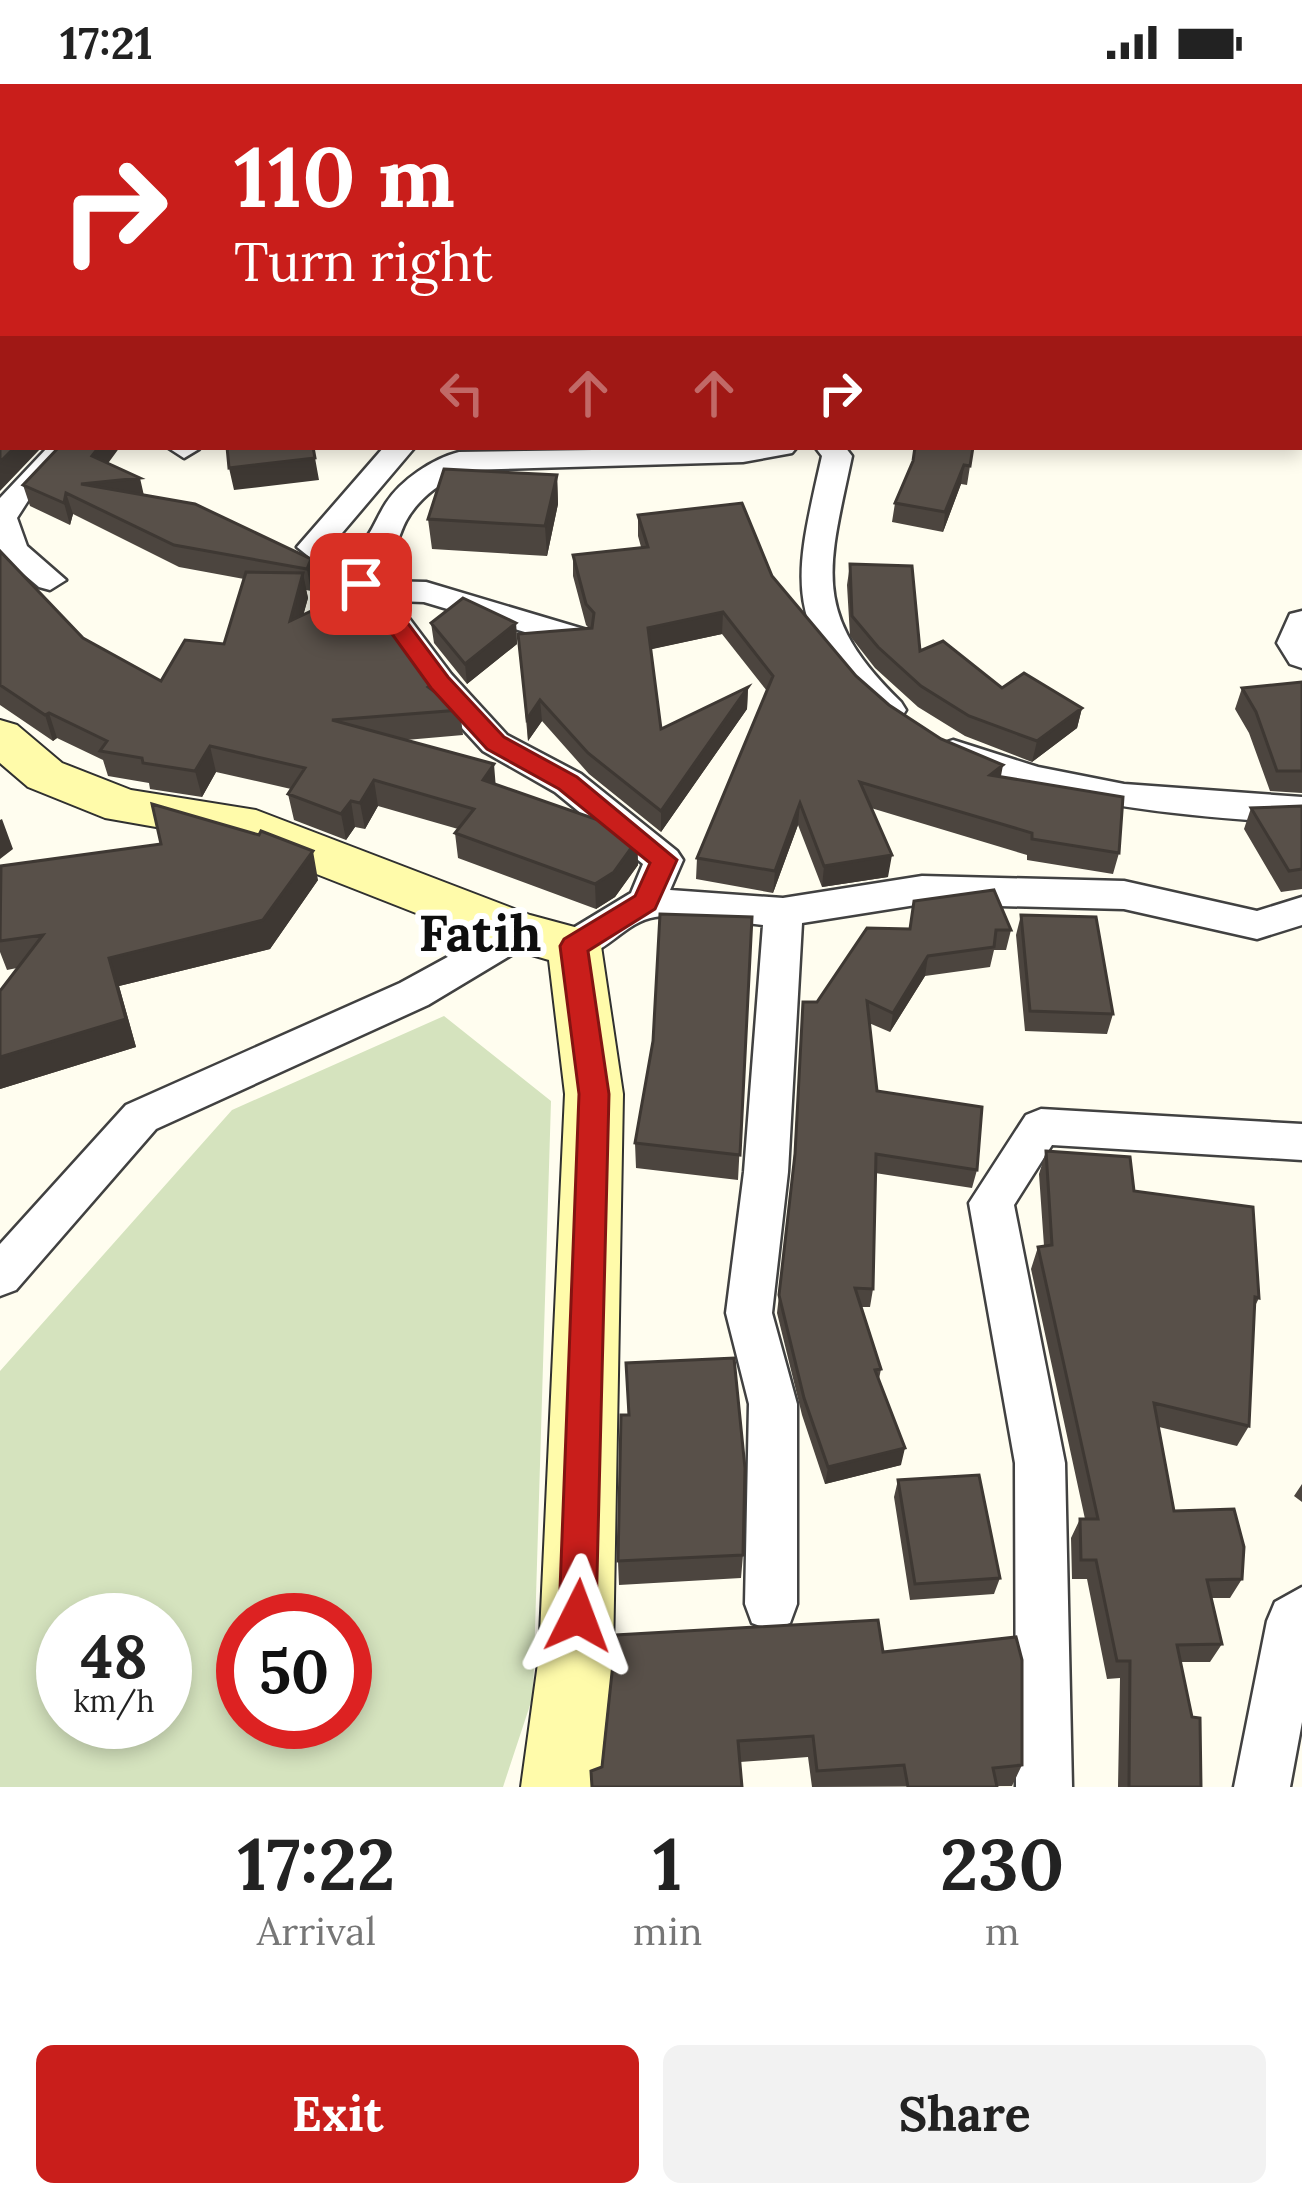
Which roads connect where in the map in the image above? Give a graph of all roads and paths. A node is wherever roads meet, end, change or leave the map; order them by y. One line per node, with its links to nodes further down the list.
1 (62, 450): 6 (street)
2 (397, 450): 5 (street)
3 (762, 450): 5 (street)
4 (832, 450): 12 (street)
5 (342, 569): 7 (street)
6 (50, 580)
7 (372, 590): 9 (street); 13 (street)
8 (1302, 621): 10 (street)
9 (575, 637)
10 (1302, 657)
11 (0, 736): 16 (main road)
12 (1302, 810)
13 (646, 902): 15 (street); 16 (street)
14 (1302, 911): 15 (street)
15 (783, 912): 19 (street)
16 (546, 939): 18 (street); 21 (main road)
17 (1302, 1142): 22 (street)
18 (0, 1276)
19 (771, 1604)
20 (1302, 1612): 23 (street)
21 (560, 1787)
22 (1044, 1787)
23 (1262, 1787)

